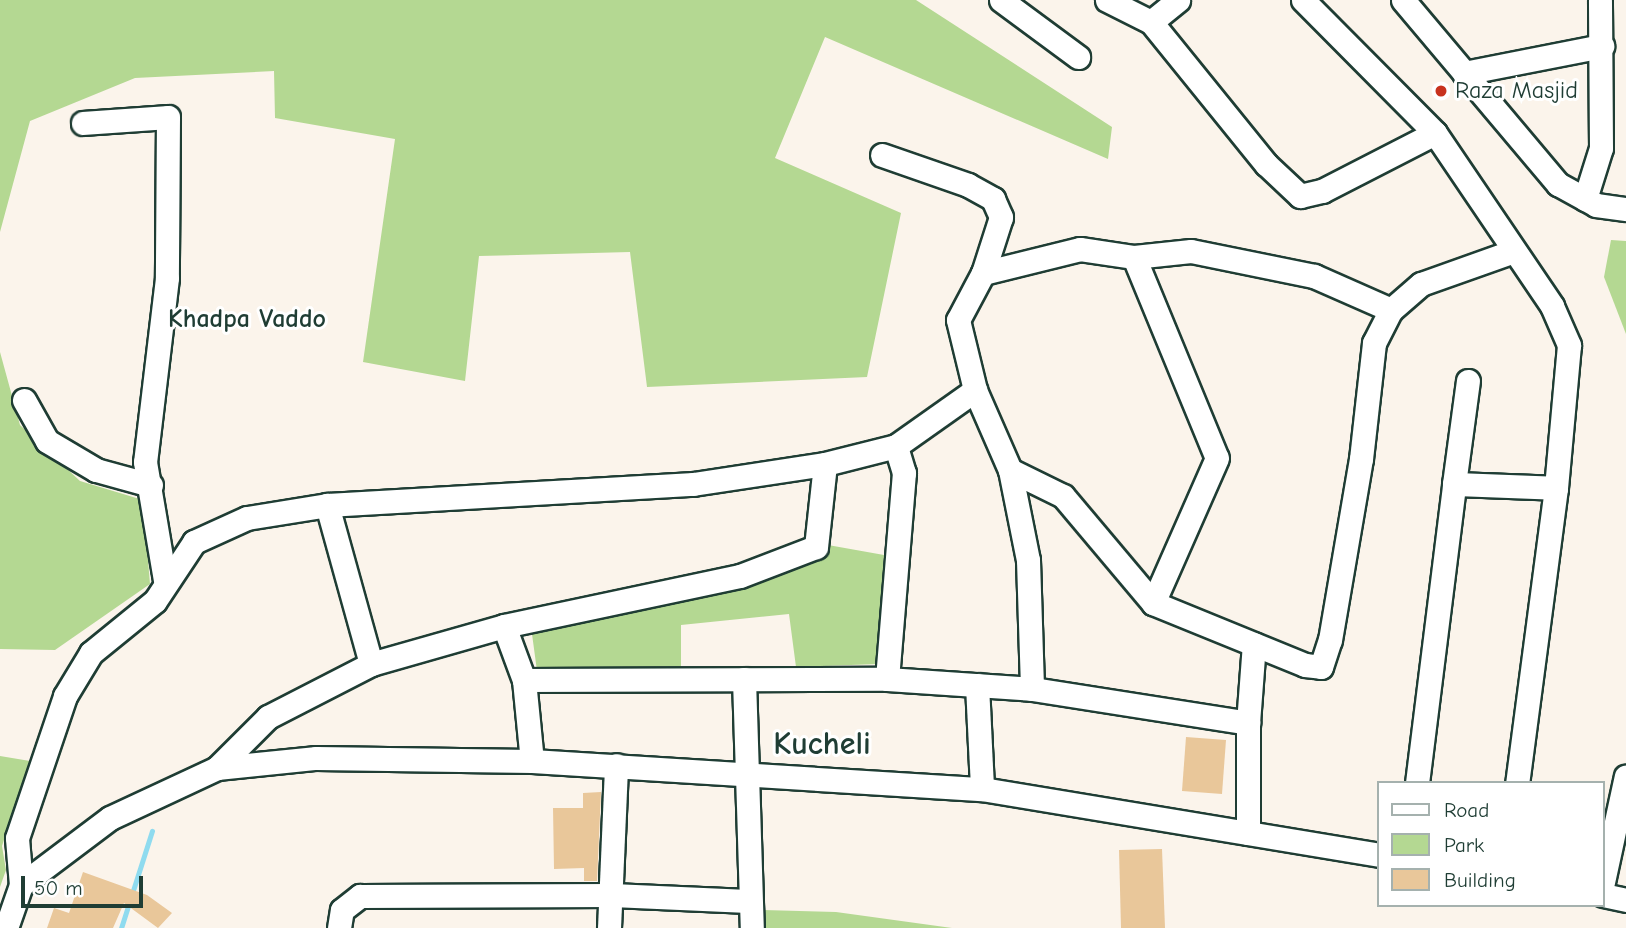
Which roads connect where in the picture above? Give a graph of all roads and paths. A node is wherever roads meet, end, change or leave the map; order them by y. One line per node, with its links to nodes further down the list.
1 (1002, 0): 9 (street)
2 (1107, 0): 7 (street)
3 (1178, 0): 7 (street)
4 (1303, 0): 12 (street)
5 (1403, 0): 10 (street)
6 (1600, 0): 8 (street)
7 (1151, 22): 12 (street)
8 (1602, 46): 10 (street); 14 (street)
9 (1078, 57)
10 (1464, 73): 14 (street)
11 (83, 122): 27 (street)
12 (1435, 133): 16 (street)
13 (882, 155): 18 (street)
14 (1585, 199): 15 (street)
15 (1626, 209)
16 (1511, 252): 19 (street); 28 (street)
17 (1134, 257): 18 (street); 19 (street); 31 (street)
18 (983, 273): 21 (street)
19 (1391, 310): 33 (street)
20 (1468, 381): 26 (street)
21 (975, 390): 23 (street); 25 (street)
22 (24, 400): 27 (street)
23 (897, 446): 24 (street); 36 (street)
24 (825, 464): 29 (street); 32 (street)
25 (1010, 470): 31 (street); 39 (street)
26 (1454, 484): 28 (street); 46 (street)
27 (151, 485): 30 (street)
28 (1556, 488): 47 (street)
29 (327, 505): 30 (street); 34 (street)
30 (165, 580): 52 (street)
31 (1153, 603): 33 (street)
32 (505, 626): 34 (street); 37 (street)
33 (1254, 644): 40 (street)
34 (371, 664): 43 (street)
35 (744, 679): 36 (street); 37 (street); 44 (street)
36 (887, 679): 38 (street)
37 (524, 680): 41 (street)
38 (977, 685): 39 (street); 48 (street)
39 (1032, 689): 40 (street)
40 (1248, 723): 49 (street)
41 (532, 761): 42 (street); 43 (street)
42 (617, 765): 44 (street); 53 (street)
43 (217, 768): 52 (street)
44 (748, 775): 48 (street); 56 (street)
45 (1626, 776): 51 (street)
46 (1417, 781)
47 (1517, 781)
48 (982, 789): 49 (street)
49 (1248, 834): 50 (street)
50 (1378, 855)
51 (1605, 873)
52 (21, 885): 57 (street)
53 (612, 895): 56 (street); 58 (street); 59 (street)
54 (1605, 895): 55 (street)
55 (1626, 900)
56 (748, 901): 60 (street)
57 (6, 928)
58 (339, 928)
59 (609, 928)
60 (752, 928)

